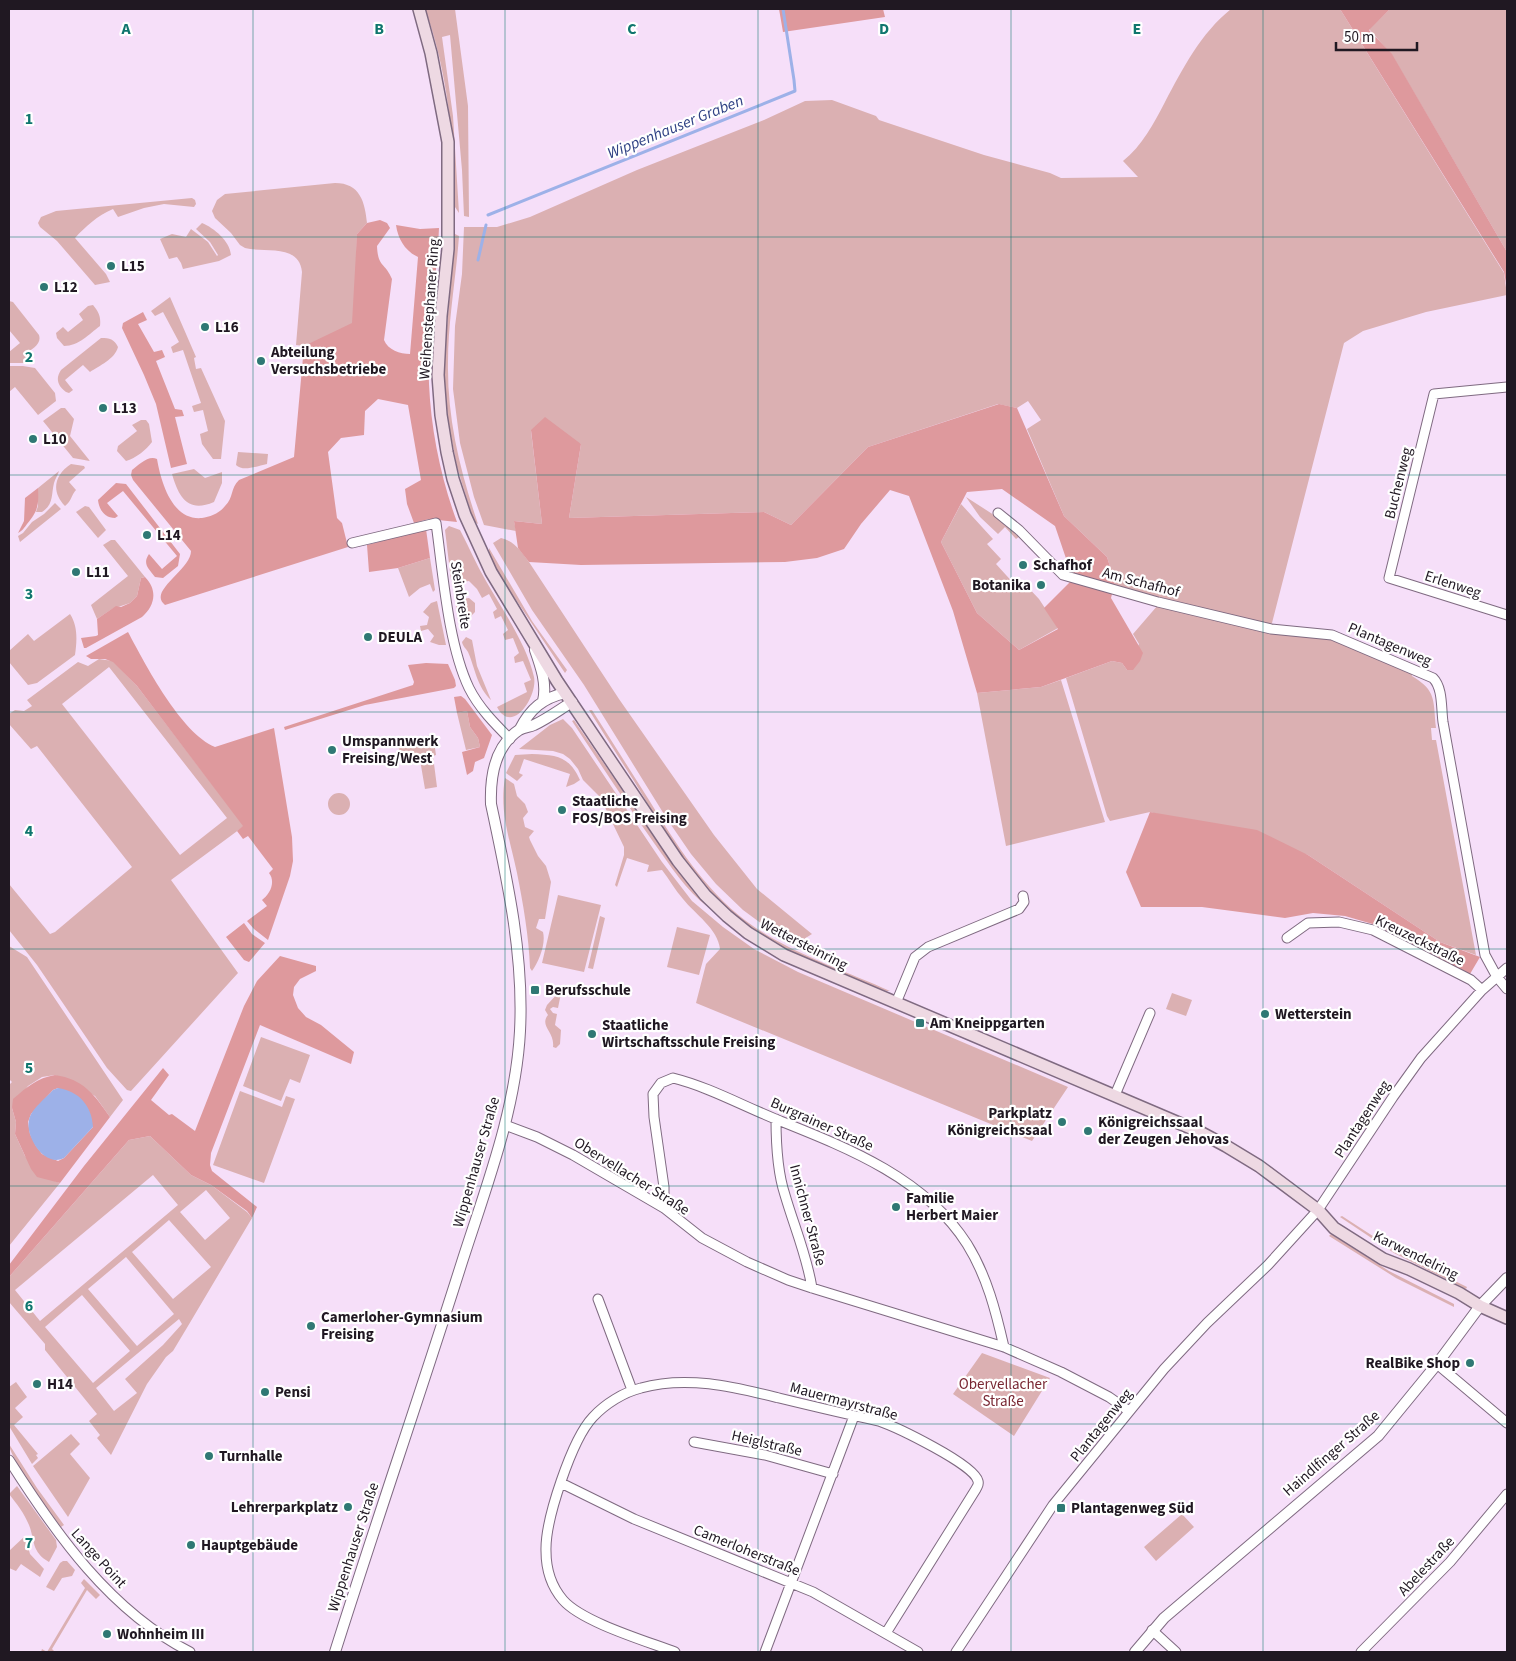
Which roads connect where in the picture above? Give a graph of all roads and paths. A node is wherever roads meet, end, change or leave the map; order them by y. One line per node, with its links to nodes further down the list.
1 (419, 9): 8 (main road, Weihenstephaner Ring)
2 (1507, 387): 5 (street, Buchenweg)
3 (998, 514): 7 (street, Am Schafhof)
4 (352, 543): 12 (street, Steinbreite)
5 (1390, 578): 6 (street, Erlenweg)
6 (1507, 615)
7 (1271, 628): 16 (street, Plantagenweg)
8 (531, 638): 9 (main road, Weihenstephaner Ring); 10 (street)
9 (568, 698): 10 (street); 11 (street, Wippenhauser Straße); 19 (main road, Wettersteinring)
10 (543, 701): 11 (street)
11 (520, 729): 12 (street, Wippenhauser Straße)
12 (510, 739): 23 (street, Wippenhauser Straße)
13 (1023, 896): 19 (street)
14 (1288, 938): 18 (street, Kreuzeckstraße)
15 (1507, 968): 16 (street)
16 (1496, 977): 17 (street); 18 (street, Plantagenweg)
17 (1507, 989)
18 (1482, 990): 25 (street, Plantagenweg)
19 (896, 1002): 21 (main road, Wettersteinring)
20 (1150, 1014): 21 (street)
21 (1115, 1095): 25 (main road, Wettersteinring)
22 (776, 1119): 24 (street, Burgrainer Straße); 27 (street, Innichner Straße); 31 (street, Burgrainer Straße)
23 (505, 1125): 24 (street, Obervellacher Straße); 46 (street, Wippenhauser Straße)
24 (664, 1208): 27 (street, Obervellacher Straße)
25 (1318, 1210): 29 (main road, Karwendelring); 34 (street, Plantagenweg)
26 (1507, 1278): 29 (street, Haindlfinger Straße)
27 (812, 1288): 31 (street, Obervellacher Straße)
28 (598, 1299): 33 (street)
29 (1480, 1306): 30 (main road, Karwendelring); 32 (street, Haindlfinger Straße)
30 (1507, 1318)
31 (1004, 1347): 34 (street, Obervellacher Straße)
32 (1437, 1364): 36 (street); 43 (street, Haindlfinger Straße)
33 (632, 1390): 35 (street, Mauermayrstraße); 40 (street, Mauermayrstraße)
34 (1129, 1411): 50 (street, Plantagenweg)
35 (854, 1416): 39 (street); 44 (street, Mauermayrstraße)
36 (1507, 1423)
37 (694, 1442): 39 (street, Heiglstraße)
38 (9, 1460): 45 (street, Lange Point)
39 (833, 1474): 42 (street)
40 (561, 1483): 42 (street, Camerloherstraße); 47 (street, Mauermayrstraße)
41 (1507, 1494): 53 (street, Abelestraße)
42 (792, 1583): 44 (street, Camerloherstraße); 48 (street)
43 (1152, 1630): 51 (street, Haindlfinger Straße); 52 (street)
44 (886, 1633): 49 (street, Camerloherstraße)
45 (190, 1652)
46 (335, 1652)
47 (675, 1652)
48 (765, 1652)
49 (918, 1652)
50 (956, 1652)
51 (1135, 1652)
52 (1176, 1652)
53 (1361, 1652)

